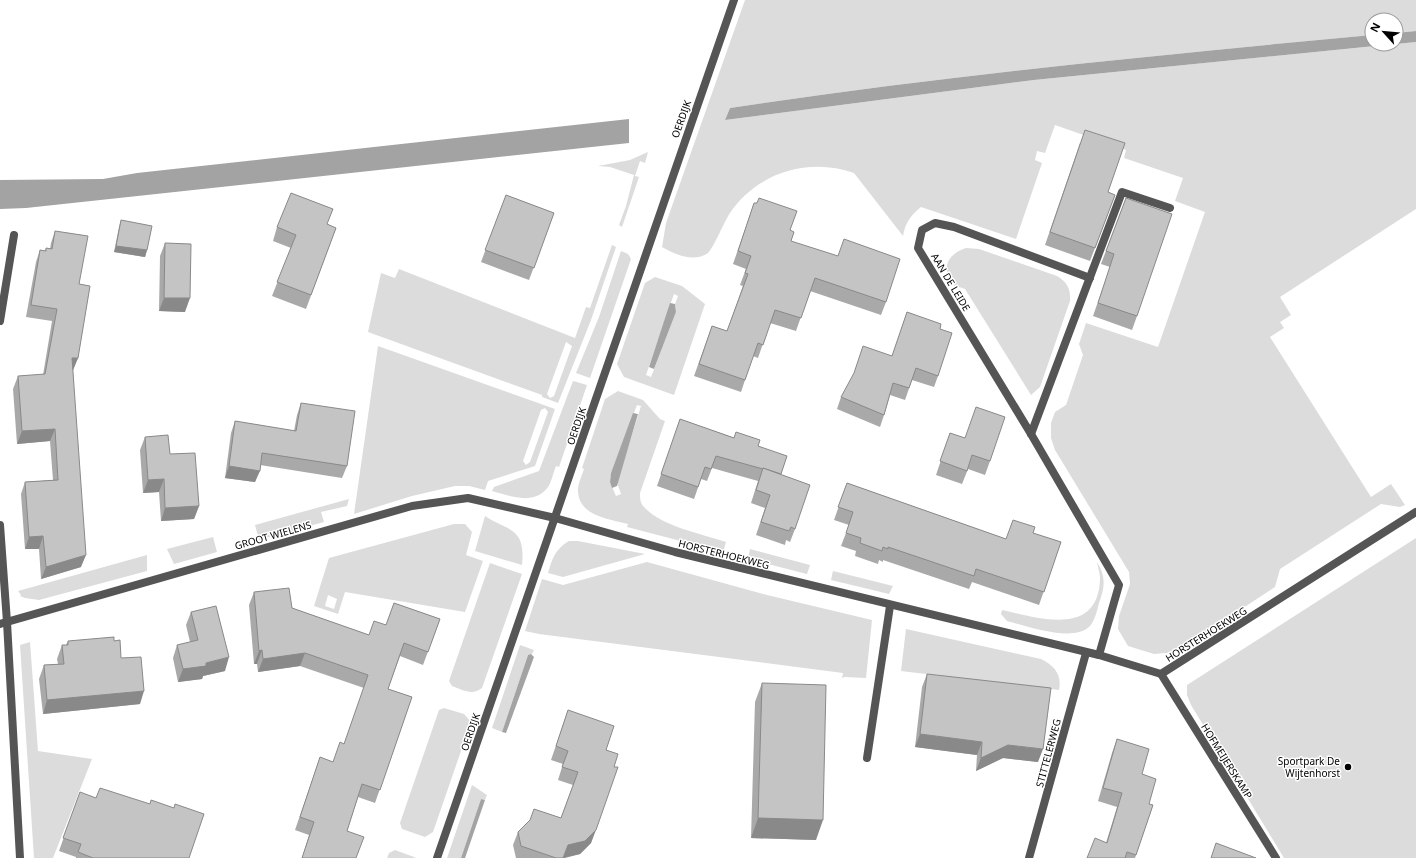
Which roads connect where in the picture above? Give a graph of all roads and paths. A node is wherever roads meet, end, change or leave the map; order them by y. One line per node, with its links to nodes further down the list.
1 (734, 0): 8 (street, OERDIJK)
2 (1170, 208): 4 (street)
3 (14, 235): 5 (street)
4 (1090, 278): 6 (street); 6 (street, AAN DE LEIDE)
5 (0, 321)
6 (1032, 434): 13 (street, AAN DE LEIDE)
7 (1416, 512): 14 (street, HORSTERHOEKWEG)
8 (555, 518): 10 (street, HORSTERHOEKWEG); 11 (street, GROOT WIELENS); 17 (street, OERDIJK)
9 (0, 525): 11 (street)
10 (890, 606): 12 (street, HORSTERHOEKWEG); 15 (street)
11 (4, 623): 16 (street)
12 (1086, 653): 13 (street, HORSTERHOEKWEG); 18 (street, STITTELERWEG)
13 (1099, 655): 14 (street, HORSTERHOEKWEG)
14 (1161, 674): 19 (street, HOFMEIJERSKAMP)
15 (867, 758)
16 (20, 858)
17 (437, 858)
18 (1029, 858)
19 (1276, 858)

